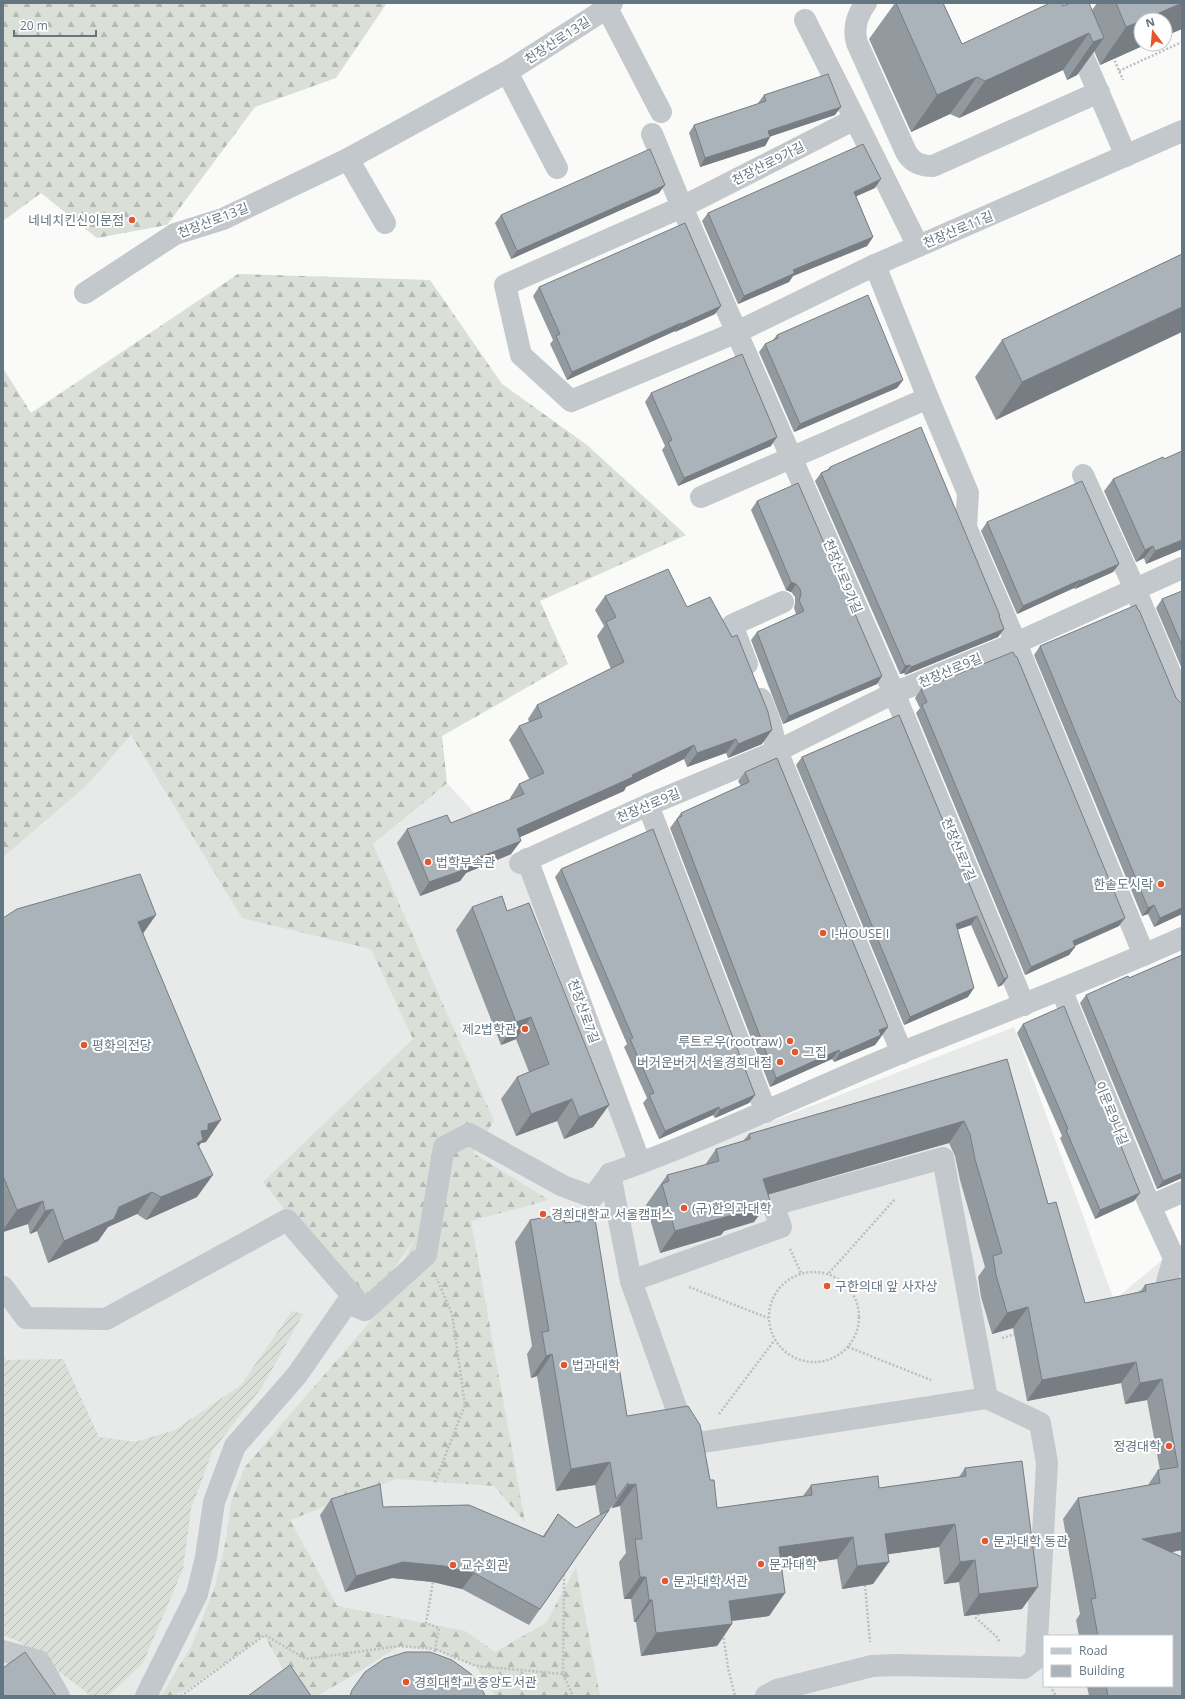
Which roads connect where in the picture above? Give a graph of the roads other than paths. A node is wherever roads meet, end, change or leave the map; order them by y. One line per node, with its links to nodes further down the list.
1 (866, 3): 6 (street)
2 (1060, 3): 6 (street)
3 (610, 6): 5 (street, 천장산로13길); 7 (street, 천장산로13길)
4 (805, 20): 8 (street)
5 (508, 72): 12 (street, 천장산로13길); 13 (street)
6 (1099, 92): 11 (street)
7 (661, 112)
8 (855, 119): 14 (street, 천장산로9가길); 16 (street)
9 (1182, 131): 11 (street, 천장산로11길)
10 (652, 134): 14 (street, 천장산로9가길)
11 (1126, 156): 16 (street, 천장산로11길)
12 (348, 159): 15 (street); 18 (street, 천장산로13길)
13 (557, 168)
14 (682, 207): 19 (street, 천장산로9가길); 19 (street, 천장산로9가길)
15 (385, 223)
16 (918, 246): 17 (street, 천장산로11길)
17 (875, 265): 19 (street, 천장산로11길); 20 (street)
18 (86, 292)
19 (737, 332): 21 (street, 천장산로9가길)
20 (928, 398): 21 (street); 27 (street)
21 (792, 458): 23 (street); 28 (street, 천장산로9가길)
22 (1083, 476): 25 (street)
23 (701, 497)
24 (1182, 568): 25 (street, 천장산로9길)
25 (1135, 589): 27 (street, 천장산로9길); 29 (street)
26 (783, 602): 30 (street)
27 (1016, 643): 28 (street, 천장산로9길); 34 (street)
28 (894, 693): 30 (street, 천장산로9길); 36 (street, 천장산로7길)
29 (1182, 700)
30 (777, 751): 31 (street, 천장산로9길); 37 (street)
31 (648, 805): 32 (street, 천장산로9길); 38 (street)
32 (524, 861): 39 (street, 천장산로7길)
33 (1181, 942): 34 (street)
34 (1144, 954): 35 (street)
35 (1060, 988): 36 (street); 42 (street, 이문로9나길)
36 (1024, 1005): 37 (street)
37 (902, 1053): 38 (street)
38 (766, 1112): 39 (street)
39 (640, 1163): 40 (street)
40 (610, 1174): 44 (street); 47 (street)
41 (1182, 1192): 42 (street)
42 (1150, 1206): 43 (street, 이문로9나길)
43 (1178, 1257): 45 (street)
44 (632, 1281): 48 (street); 48 (street)
45 (1167, 1282)
46 (3, 1287): 47 (street)
47 (365, 1310): 51 (street)
48 (987, 1398): 52 (street)
49 (3, 1651): 50 (street)
50 (59, 1696)
51 (146, 1696)
52 (766, 1696)

